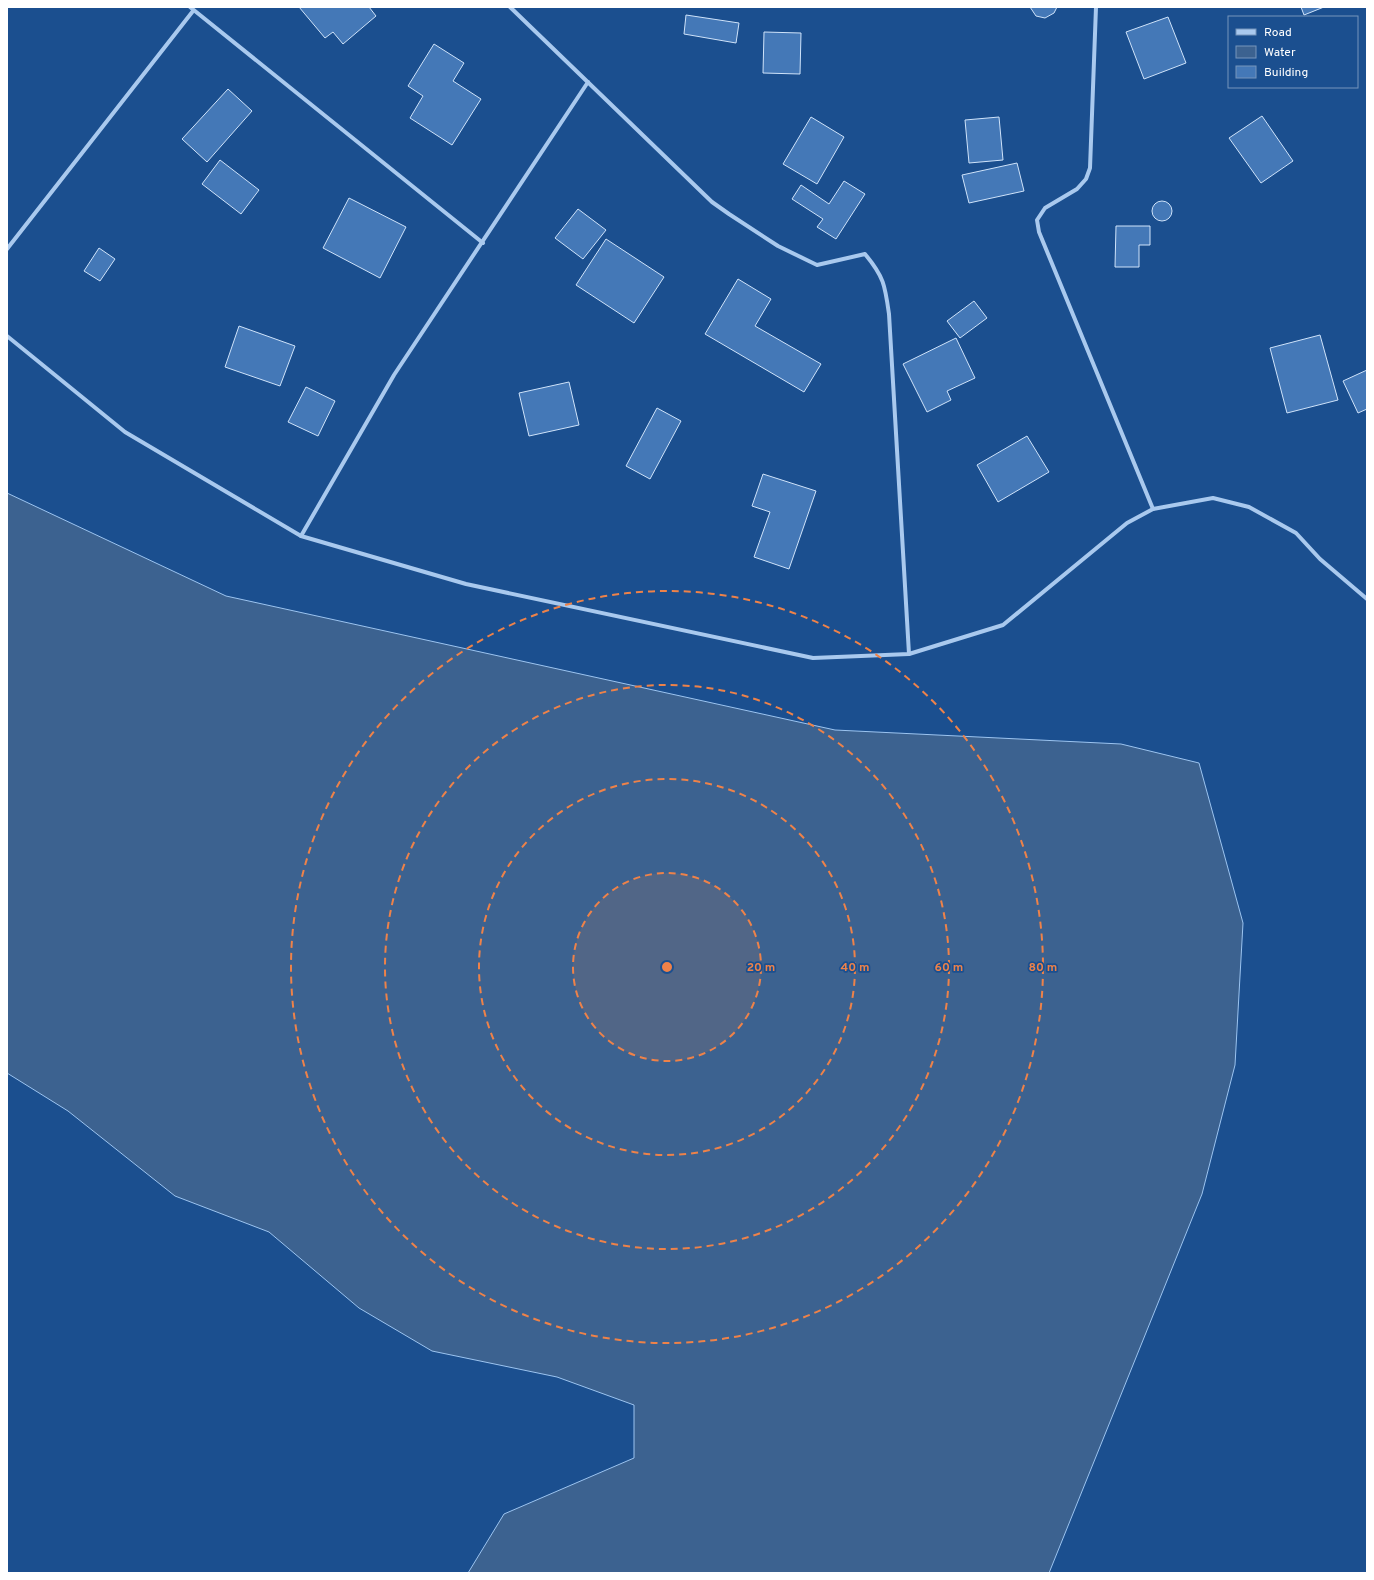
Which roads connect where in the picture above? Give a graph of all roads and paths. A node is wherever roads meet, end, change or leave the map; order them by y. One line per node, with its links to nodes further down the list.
1 (190, 7): 4 (street)
2 (510, 7): 5 (street)
3 (1096, 7): 9 (street)
4 (193, 11): 6 (street); 7 (street)
5 (588, 82): 6 (street); 12 (street)
6 (483, 243): 10 (street)
7 (7, 249)
8 (7, 336): 10 (street)
9 (1153, 509): 11 (street); 12 (street)
10 (301, 536): 12 (street)
11 (1367, 599)
12 (909, 654)

